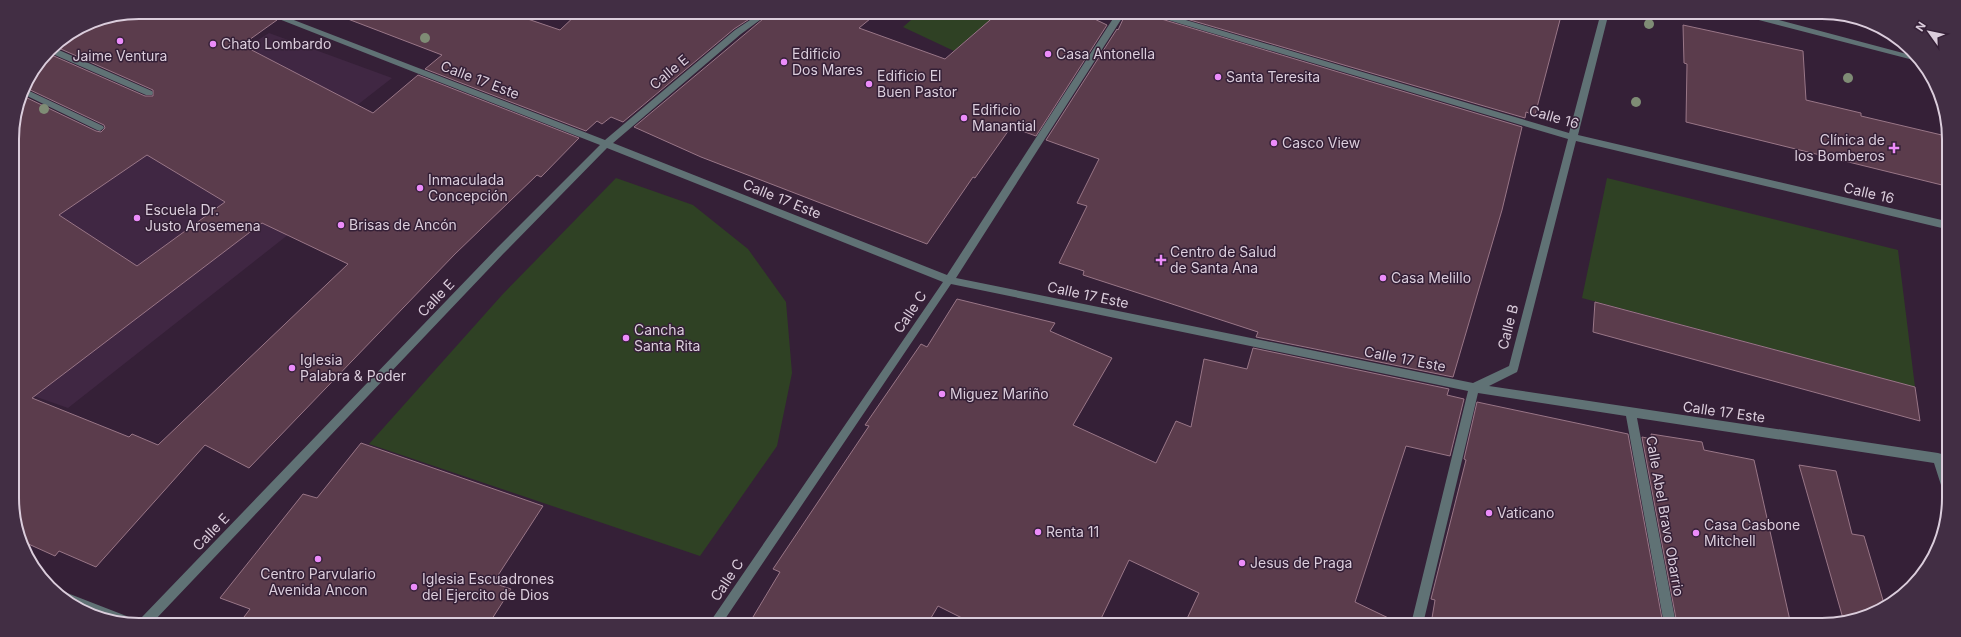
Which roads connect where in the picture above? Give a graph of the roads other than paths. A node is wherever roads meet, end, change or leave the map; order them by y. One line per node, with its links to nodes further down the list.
1 (283, 19): 13 (street, Calle 17 Este)
2 (757, 19): 13 (street, Calle E)
3 (1117, 19): 15 (street, Calle C)
4 (1174, 19): 12 (street, Calle 16)
5 (1603, 19): 12 (street, Calle B)
6 (1765, 19): 8 (street)
7 (57, 52): 10 (street)
8 (1909, 57)
9 (28, 93): 11 (street)
10 (149, 93)
11 (100, 128)
12 (1573, 137): 14 (street, Calle 16); 16 (street, Calle B)
13 (606, 144): 15 (street, Calle 17 Este); 19 (street, Calle E)
14 (1942, 225)
15 (949, 280): 16 (street, Calle 17 Este); 20 (street, Calle C)
16 (1474, 388): 17 (street, Calle 17 Este); 21 (street)
17 (1631, 413): 18 (street, Calle 17 Este); 22 (street, Calle Abel Bravo Obarrio)
18 (1941, 459)
19 (149, 618)
20 (719, 618)
21 (1418, 618)
22 (1669, 618)

